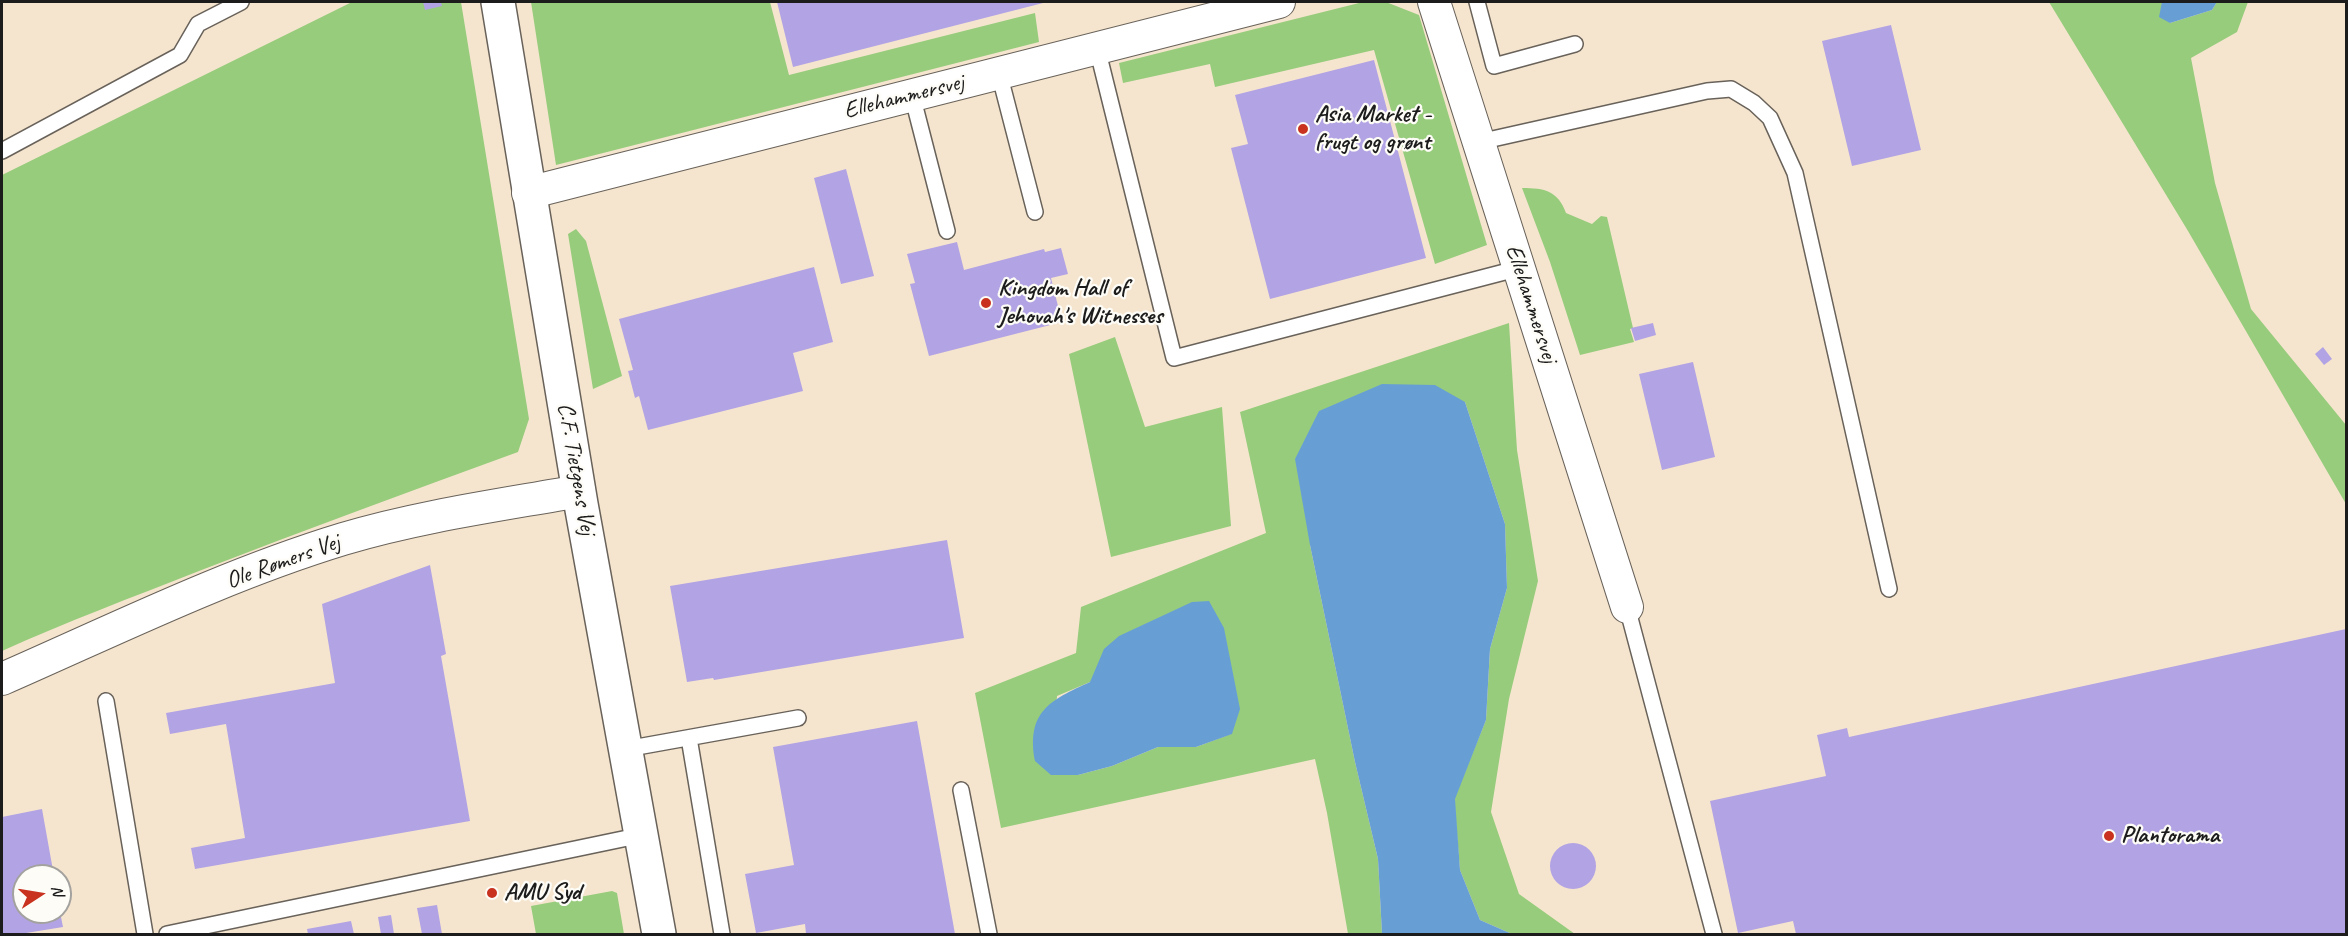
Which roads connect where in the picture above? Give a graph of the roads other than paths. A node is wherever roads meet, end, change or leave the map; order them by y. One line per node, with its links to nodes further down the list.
1 (241, 2): 11 (lane)
2 (498, 2): 12 (street, C.F. Tietgens Vej)
3 (1272, 2): 7 (street, Ellehammersvej)
4 (1434, 2): 10 (street, Ellehammersvej)
5 (1477, 2): 6 (lane)
6 (1575, 44)
7 (1097, 48): 8 (street, Ellehammersvej); 15 (lane)
8 (999, 73): 9 (street, Ellehammersvej); 13 (lane)
9 (912, 95): 12 (street, Ellehammersvej); 14 (lane)
10 (1479, 142): 15 (street, Ellehammersvej); 17 (lane)
11 (2, 151)
12 (528, 193): 16 (street, C.F. Tietgens Vej)
13 (1035, 212)
14 (947, 231)
15 (1520, 268): 18 (street, Ellehammersvej)
16 (579, 491): 19 (street, Ole Rømers Vej); 23 (street, C.F. Tietgens Vej)
17 (1889, 589)
18 (1627, 607): 31 (lane)
19 (2, 679)
20 (106, 701): 26 (lane)
21 (798, 717): 22 (lane)
22 (689, 738): 23 (lane); 29 (lane)
23 (626, 749): 25 (street, C.F. Tietgens Vej)
24 (961, 790): 30 (lane)
25 (642, 835): 27 (lane); 28 (street, C.F. Tietgens Vej)
26 (145, 934)
27 (167, 934)
28 (659, 934)
29 (722, 934)
30 (989, 934)
31 (1714, 934)

